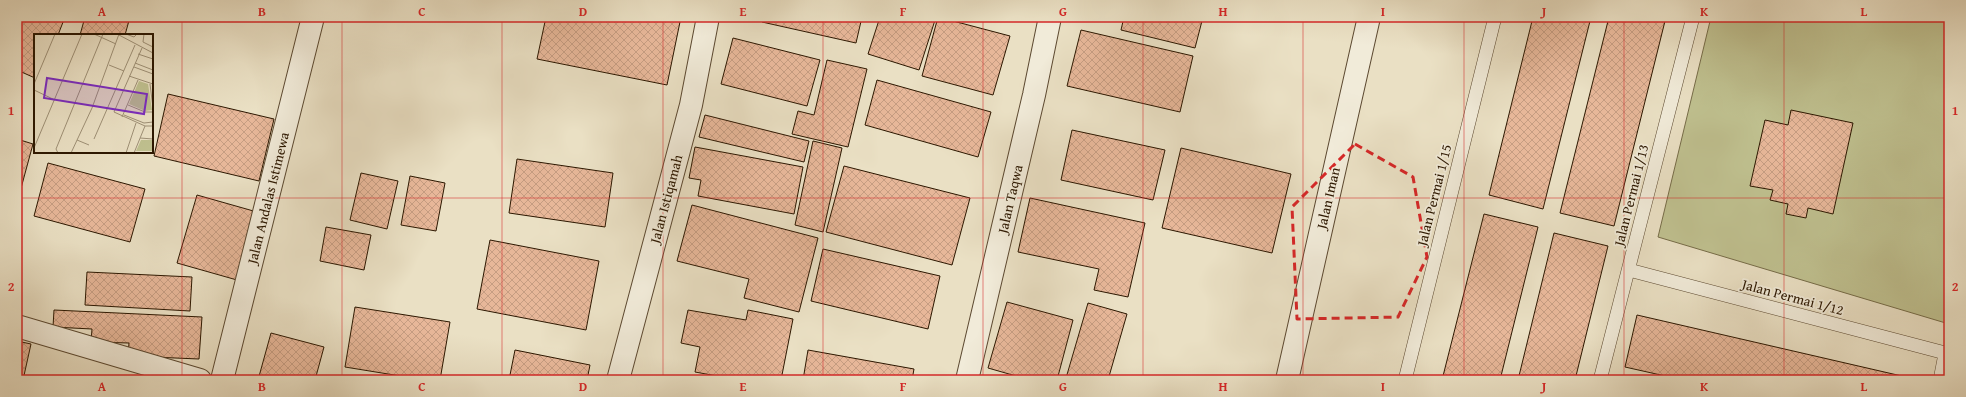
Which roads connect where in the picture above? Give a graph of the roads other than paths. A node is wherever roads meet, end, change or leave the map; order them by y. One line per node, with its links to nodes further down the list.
1 (313, 17): 11 (street, Jalan Andalas Istimewa)
2 (708, 17): 12 (street, Jalan Istiqamah)
3 (1050, 17): 13 (street, Jalan Taqwa)
4 (1369, 17): 14 (street, Jalan Iman)
5 (1495, 17): 15 (lane, Jalan Permai 1/15)
6 (1693, 17): 7 (lane, Jalan Permai 1/13)
7 (1629, 270): 9 (lane, Jalan Permai 1/12); 16 (lane, Jalan Permai 1/13)
8 (17, 326): 10 (street)
9 (1947, 354): 17 (lane)
10 (200, 380)
11 (222, 380)
12 (618, 380)
13 (967, 380)
14 (1287, 380)
15 (1405, 380)
16 (1600, 380)
17 (1940, 380)

